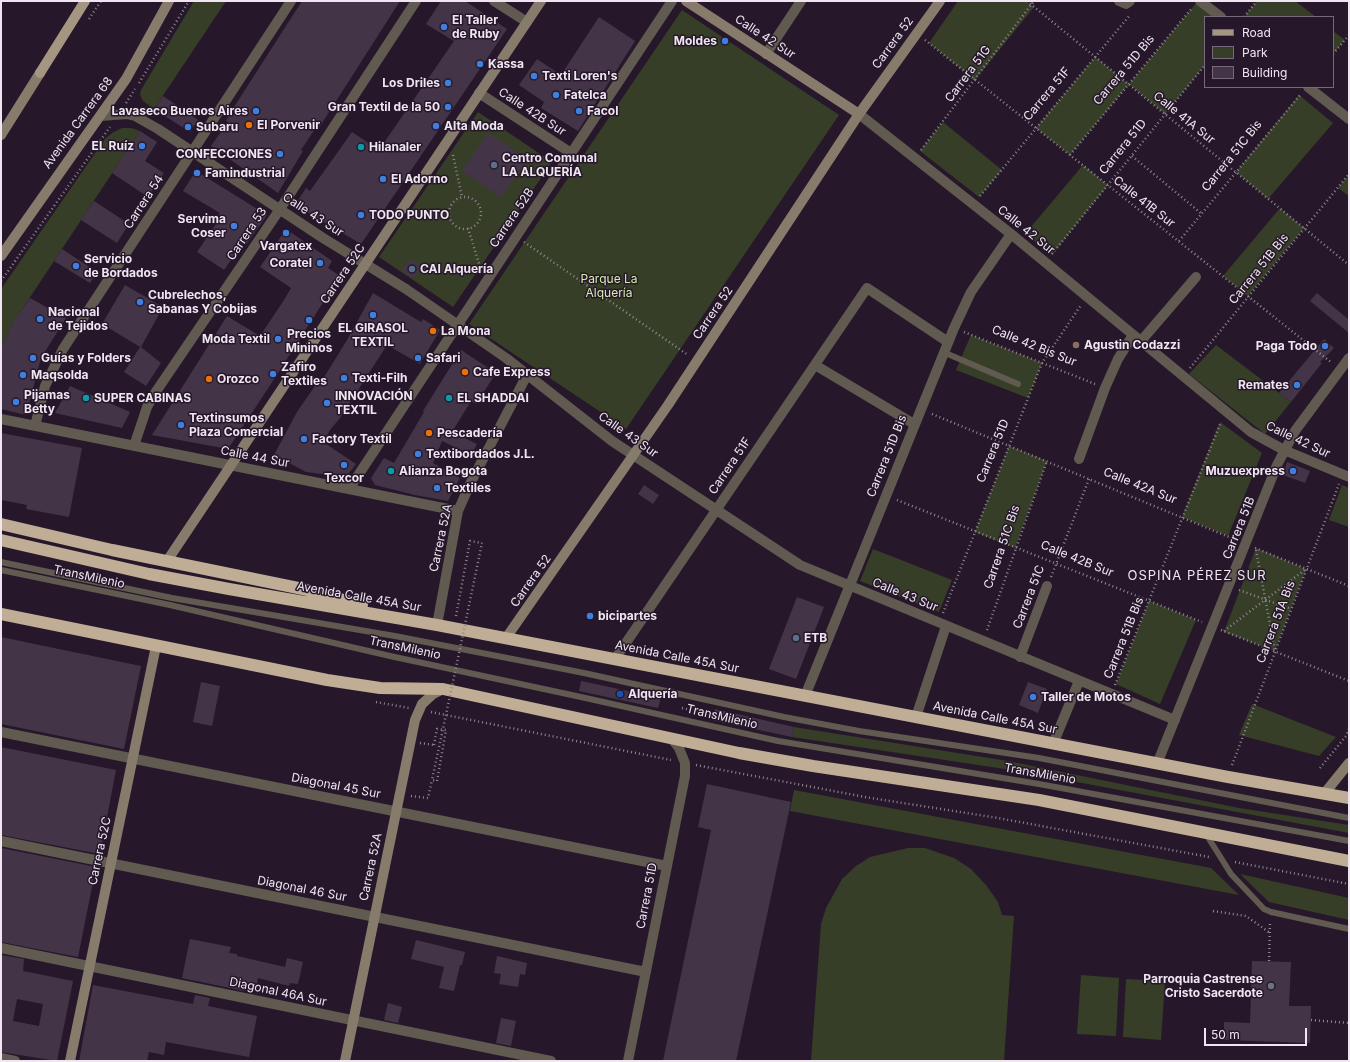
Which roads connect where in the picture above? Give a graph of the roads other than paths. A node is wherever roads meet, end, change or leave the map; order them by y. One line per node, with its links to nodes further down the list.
1 (85, 1): 17 (main road)
2 (169, 1): 21 (street, Avenida Carrera 68)
3 (291, 1): 24 (street, Carrera 54)
4 (416, 1): 26 (street, Carrera 53)
5 (494, 1): 15 (street)
6 (541, 1): 15 (street, Carrera 52C)
7 (672, 1): 25 (street, Carrera 52B)
8 (686, 1): 16 (street, Calle 42 Sur)
9 (801, 1): 16 (street)
10 (940, 1): 20 (street, Carrera 52)
11 (1119, 1): 12 (street)
12 (1130, 1)
13 (1196, 4): 14 (street)
14 (1218, 16)
15 (527, 22): 19 (street, Carrera 52C)
16 (766, 54): 20 (street, Calle 42 Sur)
17 (40, 73): 23 (street)
18 (1306, 89): 22 (street)
19 (479, 93): 25 (street, Calle 42B Sur); 29 (street, Carrera 52C)
20 (859, 114): 27 (street, Calle 42 Sur); 44 (street, Carrera 52)
21 (101, 116): 24 (street, Calle 43 Sur); 28 (street, Avenida Carrera 68)
22 (1349, 119)
23 (1, 135)
24 (192, 152): 26 (street, Calle 43 Sur); 41 (street, Carrera 54)
25 (571, 153): 31 (street, Carrera 52B)
26 (280, 209): 29 (street, Calle 43 Sur); 42 (street, Carrera 53)
27 (1011, 234): 32 (street, Calle 42 Sur); 33 (street, Carrera 51D Bis)
28 (1, 256)
29 (365, 264): 31 (street, Calle 43 Sur); 46 (street, Carrera 52C)
30 (1196, 277): 32 (street)
31 (458, 325): 37 (street, Calle 43 Sur); 48 (street, Carrera 52B)
32 (1137, 338): 43 (street, Calle 42 Sur); 45 (street)
33 (948, 342): 34 (street, Carrera 51D Bis); 36 (street, Carrera 51F)
34 (944, 352): 38 (lane); 40 (street, Carrera 51D Bis)
35 (1349, 358): 43 (street, Carrera 51B)
36 (815, 365): 40 (street); 49 (street, Carrera 51F)
37 (527, 375): 44 (street, Calle 43 Sur); 50 (street, Carrera 52A)
38 (1018, 384)
39 (1, 419): 41 (street, Calle 44 Sur)
40 (914, 424): 56 (street, Carrera 51D Bis)
41 (35, 426): 42 (street, Calle 44 Sur)
42 (134, 446): 46 (street, Calle 44 Sur)
43 (1284, 450): 47 (street, Calle 42 Sur); 69 (street, Carrera 51B)
44 (633, 455): 49 (street, Calle 43 Sur); 61 (street, Carrera 52)
45 (1079, 459)
46 (231, 465): 48 (street, Calle 44 Sur); 53 (street, Carrera 52C)
47 (1346, 476)
48 (349, 489): 50 (street, Calle 44 Sur)
49 (716, 510): 56 (street, Calle 43 Sur); 64 (street, Carrera 51F)
50 (458, 511): 59 (street, Carrera 52A)
51 (1, 524): 53 (highway)
52 (1, 540): 59 (highway, Avenida Calle 45A Sur)
53 (167, 561): 59 (highway)
54 (1, 562): 79 (lane, TransMilenio)
55 (1, 570): 82 (lane, TransMilenio)
56 (849, 586): 60 (street, Calle 43 Sur); 67 (street, Carrera 51D Bis)
57 (1047, 586): 63 (street, Carrera 51C)
58 (1, 614): 62 (highway)
59 (437, 625): 61 (highway, Avenida Calle 45A Sur)
60 (942, 625): 63 (street, Calle 43 Sur); 68 (street)
61 (506, 638): 64 (highway, Avenida Calle 45A Sur)
62 (156, 646): 66 (highway); 73 (street, Carrera 52C)
63 (1020, 657): 65 (street, Calle 43 Sur)
64 (615, 659): 67 (highway, Avenida Calle 45A Sur)
65 (1079, 681): 69 (street, Calle 43 Sur); 72 (street)
66 (443, 689): 71 (highway); 78 (street, Carrera 52A)
67 (805, 696): 68 (highway, Avenida Calle 45A Sur)
68 (916, 717): 72 (highway, Avenida Calle 45A Sur)
69 (1175, 720): 75 (street, Carrera 51B)
70 (1, 732): 73 (street, Diagonal 45 Sur)
71 (672, 739): 80 (highway); 85 (street, Carrera 51D)
72 (1053, 744): 75 (highway, Avenida Calle 45A Sur)
73 (133, 759): 78 (street, Diagonal 45 Sur); 84 (street, Carrera 52C)
74 (1349, 763): 76 (street)
75 (1157, 764): 76 (highway, Avenida Calle 45A Sur)
76 (1324, 794): 77 (highway, Avenida Calle 45A Sur)
77 (1349, 798)
78 (396, 811): 85 (street, Diagonal 45 Sur); 86 (street, Carrera 52A)
79 (1349, 818)
80 (1206, 834): 83 (highway); 87 (lane)
81 (1, 841): 84 (street, Diagonal 46 Sur)
82 (1349, 841)
83 (1349, 861)
84 (111, 863): 86 (street, Diagonal 46 Sur); 89 (street, Carrera 52C)
85 (667, 866): 90 (street, Carrera 51D)
86 (374, 916): 90 (street, Diagonal 46 Sur); 91 (street, Carrera 52A)
87 (1349, 929)
88 (1, 948): 89 (street, Diagonal 46A Sur)
89 (90, 966): 91 (street, Diagonal 46A Sur); 94 (street, Carrera 52C)
90 (646, 972): 97 (street, Carrera 51D)
91 (353, 1020): 95 (street, Carrera 52A); 96 (street, Diagonal 46A Sur)
92 (1, 1058): 93 (street)
93 (15, 1061)
94 (70, 1061)
95 (345, 1061)
96 (550, 1061)
97 (628, 1061)

